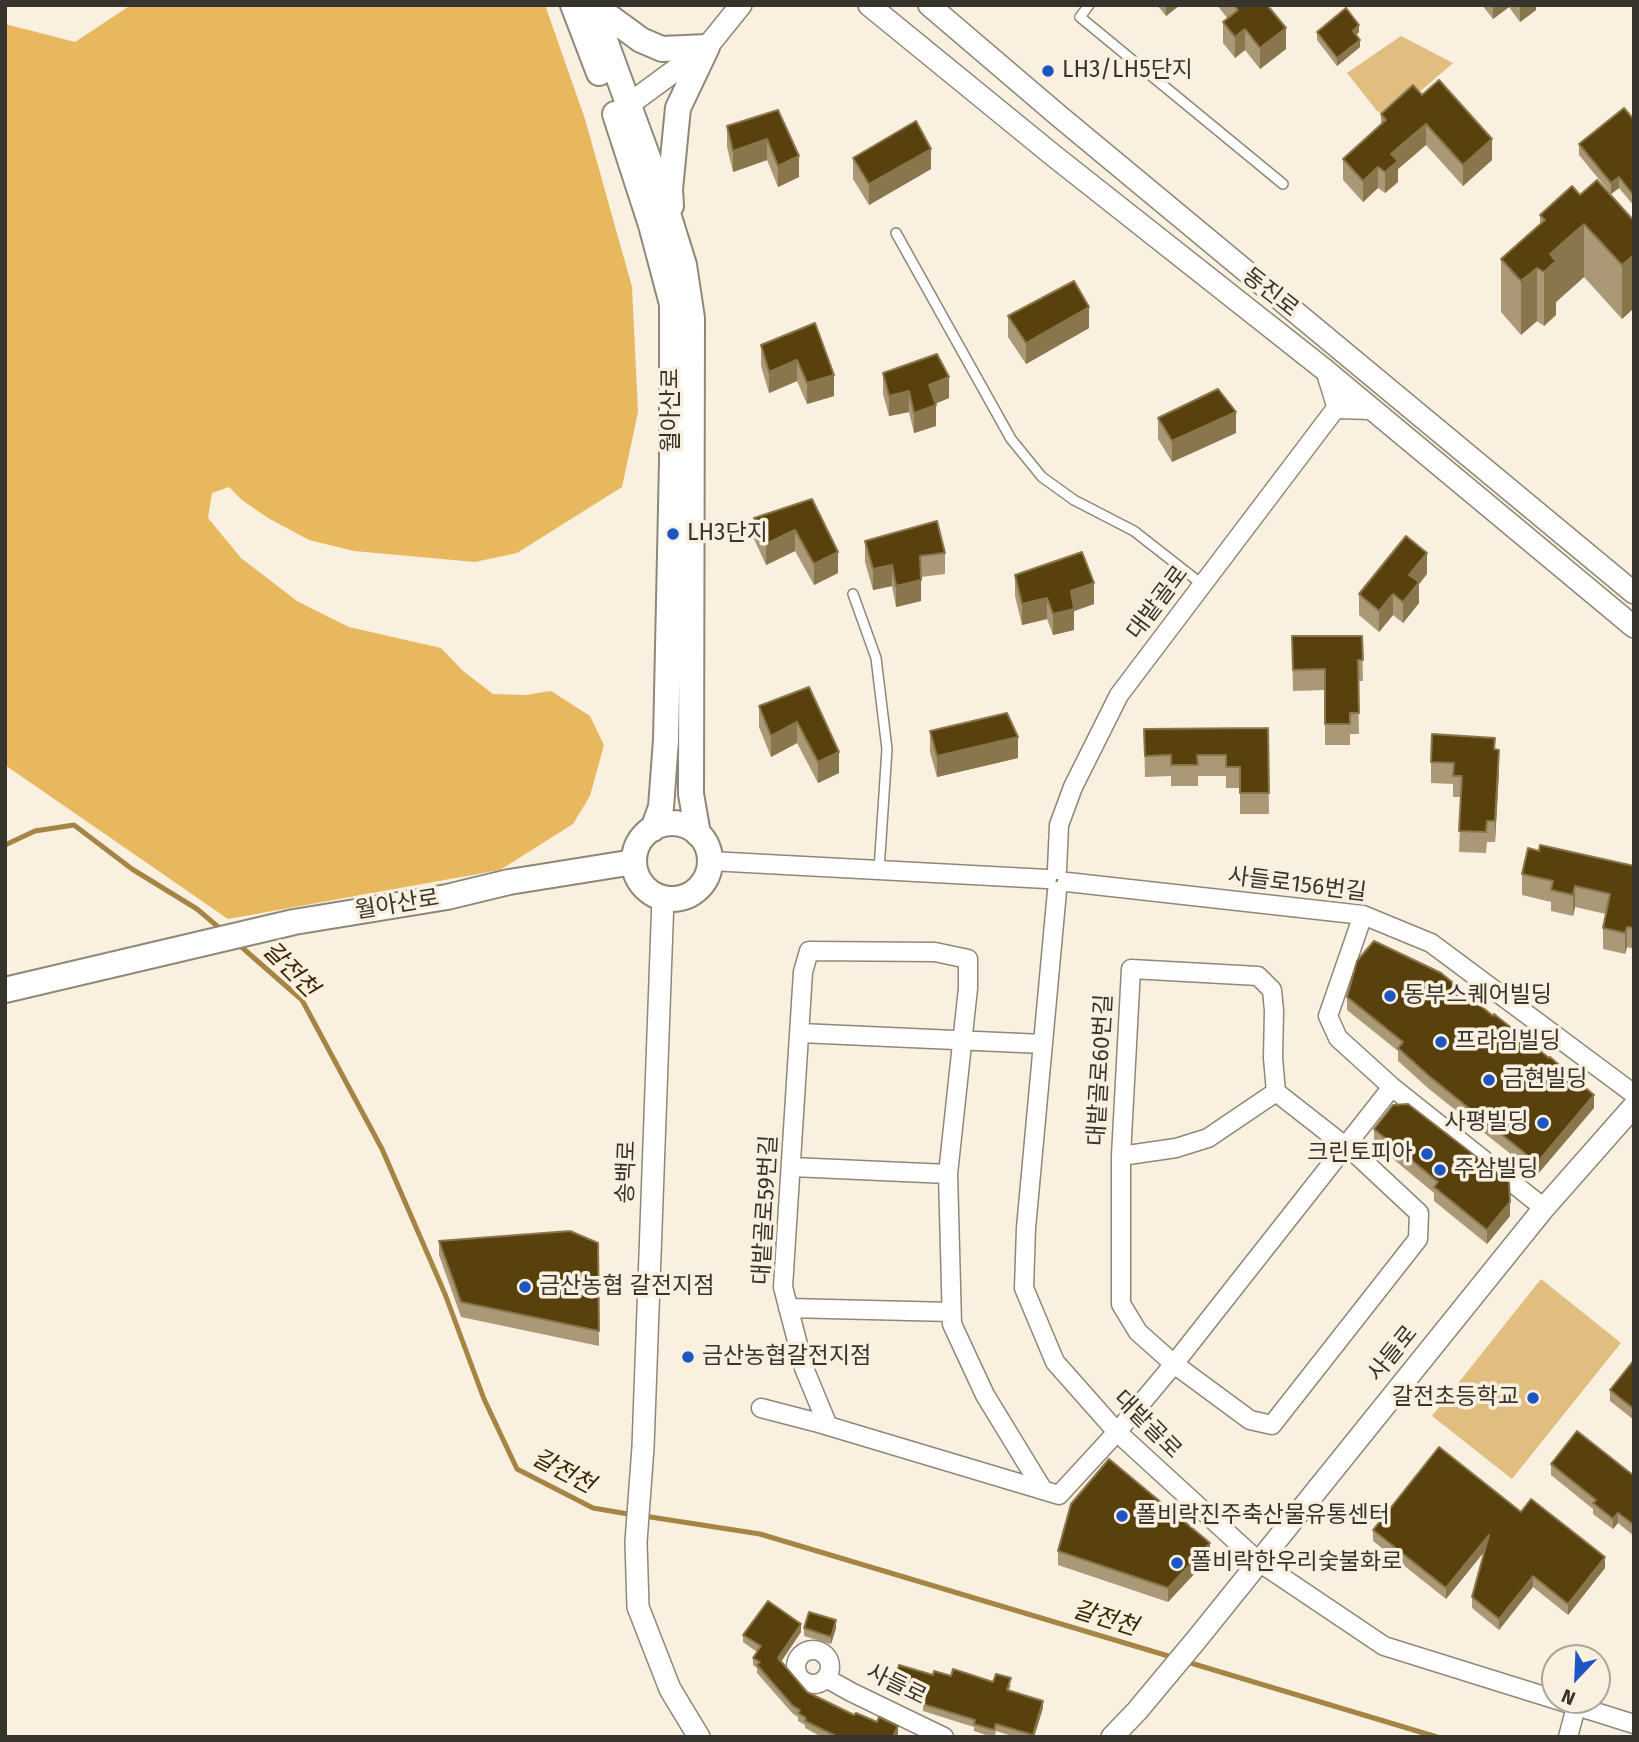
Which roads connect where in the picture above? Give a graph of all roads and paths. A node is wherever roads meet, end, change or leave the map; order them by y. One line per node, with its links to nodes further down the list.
1 (573, 5): 8 (main road, 월아산로)
2 (592, 5): 7 (main road); 8 (main road)
3 (741, 5): 7 (street)
4 (869, 5): 12 (street, 동진로)
5 (929, 5): 17 (street, 동진로)
6 (1089, 5): 9 (lane)
7 (707, 47): 8 (street); 10 (main road)
8 (622, 110): 10 (main road); 20 (main road, 월아산로)
9 (1283, 184)
10 (673, 228): 21 (main road)
11 (896, 233): 16 (lane)
12 (1325, 370): 13 (street, 동진로); 14 (street)
13 (1349, 391): 14 (street, 대밭골로); 15 (street, 동진로)
14 (1337, 409): 15 (street); 16 (street, 대밭골로)
15 (1371, 410): 19 (street, 동진로)
16 (1203, 585): 25 (street, 대밭골로)
17 (1634, 593)
18 (853, 594): 24 (lane)
19 (1634, 627)
20 (653, 829): 21 (main road); 23 (main road)
21 (698, 834): 22 (main road)
22 (710, 861): 24 (street, 사들로156번길); 26 (main road)
23 (634, 862): 26 (main road); 28 (main road, 월아산로)
24 (879, 870): 25 (street, 사들로156번길)
25 (1057, 880): 27 (street, 사들로156번길); 31 (street, 대밭골로)
26 (663, 898): 54 (street, 송백로)
27 (1363, 915): 32 (street); 34 (street, 사들로156번길)
28 (5, 990)
29 (800, 1033): 30 (street); 30 (street, 대밭골로59번길); 38 (street, 대밭골로59번길)
30 (962, 1039): 31 (street); 39 (street)
31 (1043, 1044): 46 (street, 대밭골로)
32 (1392, 1087): 36 (street); 40 (street)
33 (1276, 1092): 36 (street, 대밭골로60번길); 37 (street); 37 (street, 대밭골로60번길)
34 (1634, 1094)
35 (1634, 1106): 40 (street, 사들로)
36 (1346, 1146): 43 (street); 43 (street, 대밭골로60번길)
37 (1121, 1156): 43 (street, 대밭골로60번길)
38 (792, 1167): 39 (street); 41 (street, 대밭골로59번길)
39 (948, 1174): 42 (street)
40 (1544, 1208): 48 (street, 사들로)
41 (788, 1308): 42 (street); 45 (street, 대밭골로59번길)
42 (951, 1312): 47 (street)
43 (1174, 1364): 46 (street)
44 (761, 1408): 45 (street)
45 (828, 1426): 47 (street)
46 (1117, 1432): 47 (street); 48 (street, 대밭골로)
47 (1044, 1490)
48 (1259, 1562): 50 (street, 대밭골로); 56 (street, 사들로)
49 (827, 1678): 55 (street, 사들로)
50 (1541, 1696)
51 (1574, 1714): 57 (street)
52 (1600, 1714): 53 (street, 대밭골로)
53 (1634, 1724)
54 (699, 1737)
55 (944, 1737)
56 (1112, 1737)
57 (1568, 1737)

